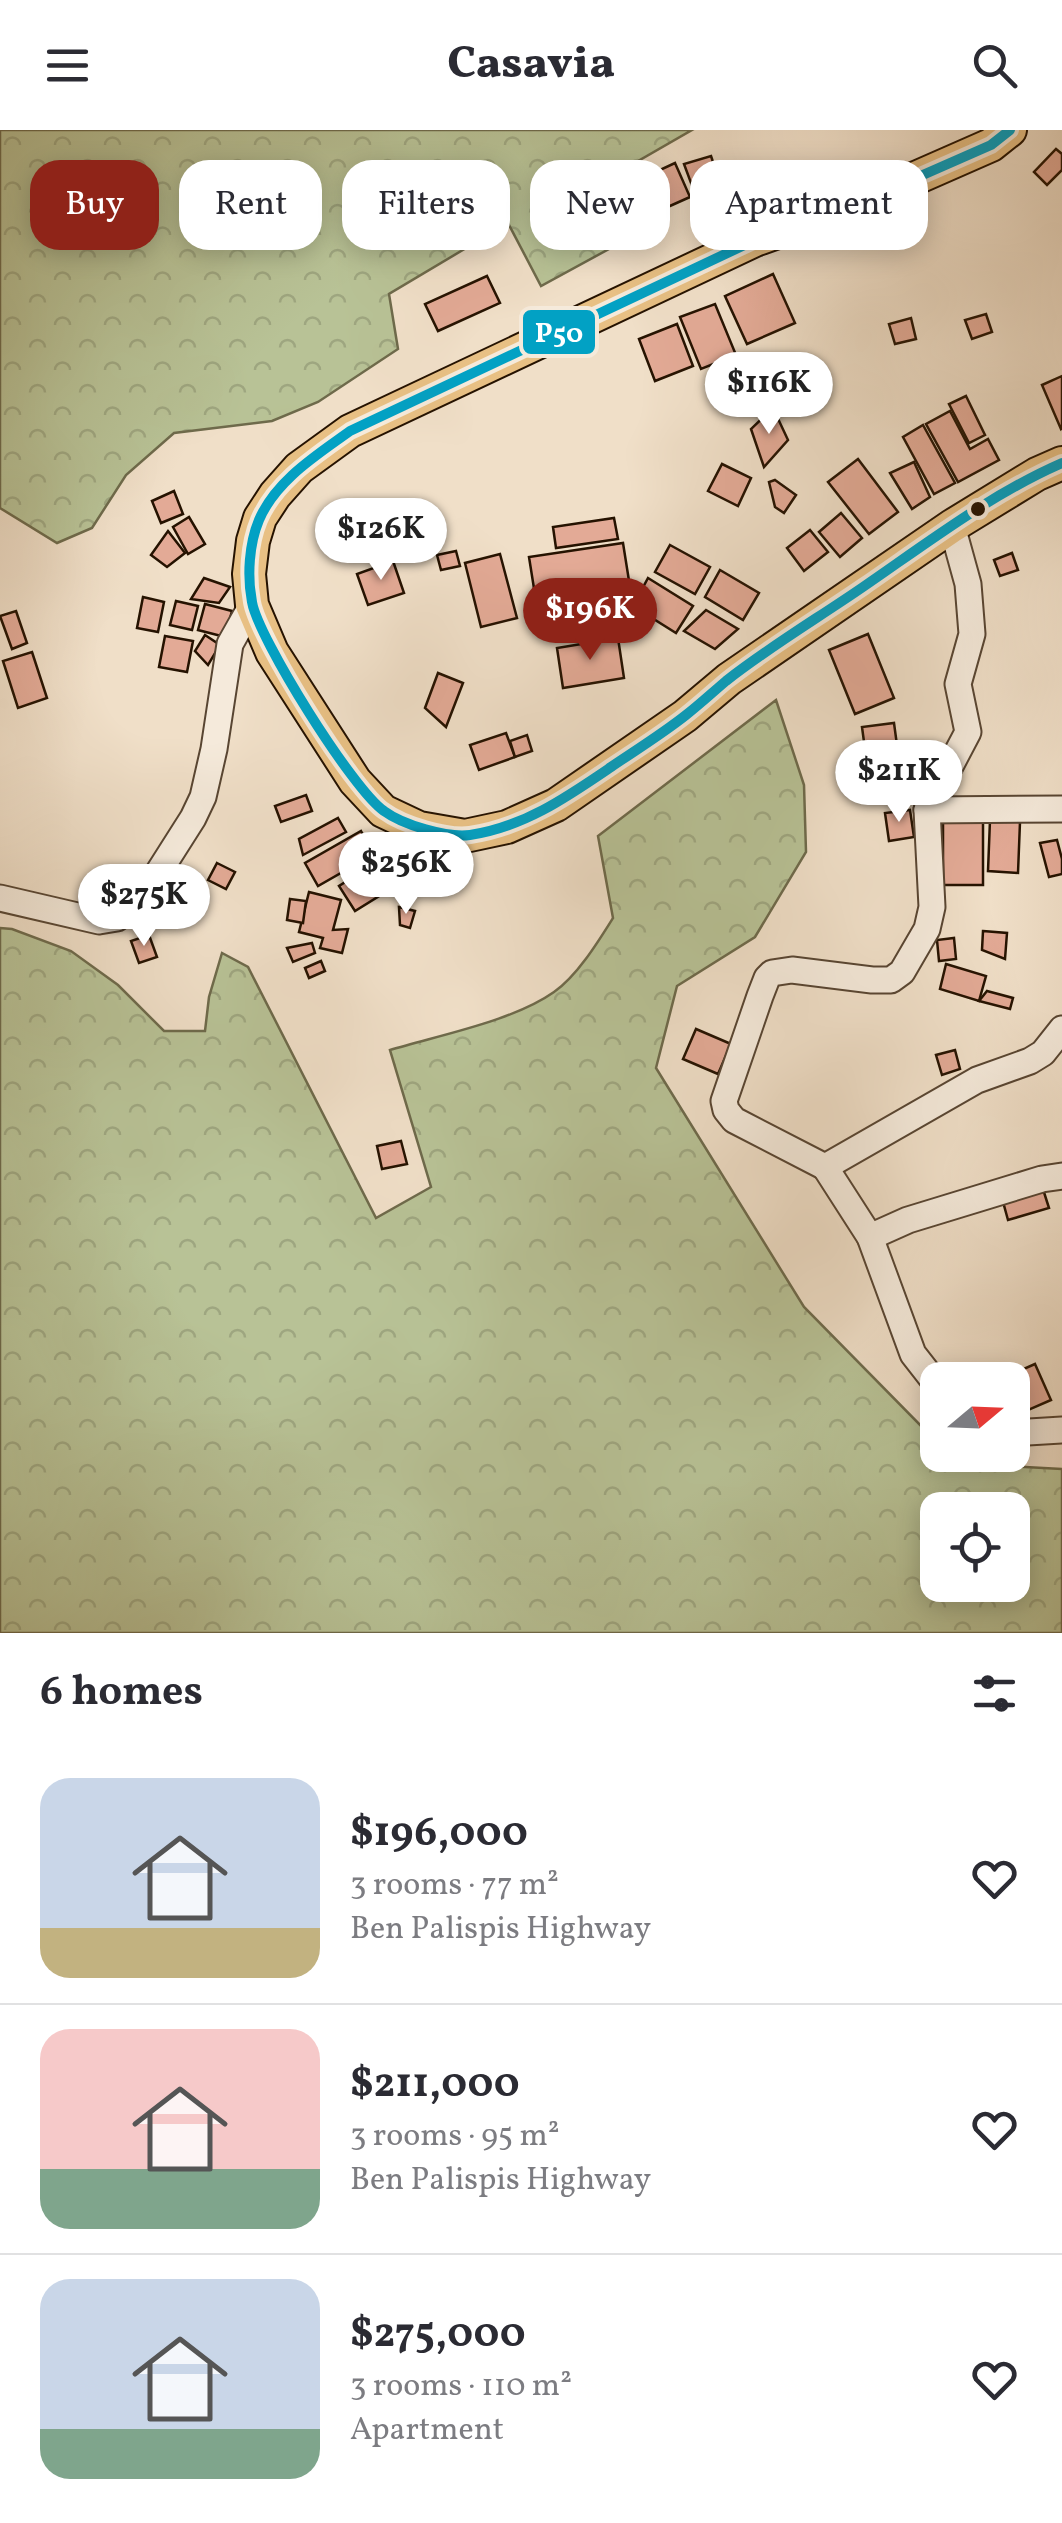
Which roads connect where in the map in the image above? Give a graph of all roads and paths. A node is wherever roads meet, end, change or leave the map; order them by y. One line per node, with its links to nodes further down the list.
1 (1010, 130): 4 (main road)
2 (1062, 463): 3 (main road)
3 (952, 526): 4 (main road); 5 (street)
4 (252, 605): 7 (street)
5 (928, 810): 6 (street); 9 (street)
6 (1062, 810)
7 (0, 898)
8 (1062, 1030): 9 (street)
9 (825, 1167): 11 (street)
10 (1062, 1176): 11 (street)
11 (870, 1237): 12 (street)
12 (920, 1363)
13 (1062, 1430): 14 (street)
14 (1030, 1432)

